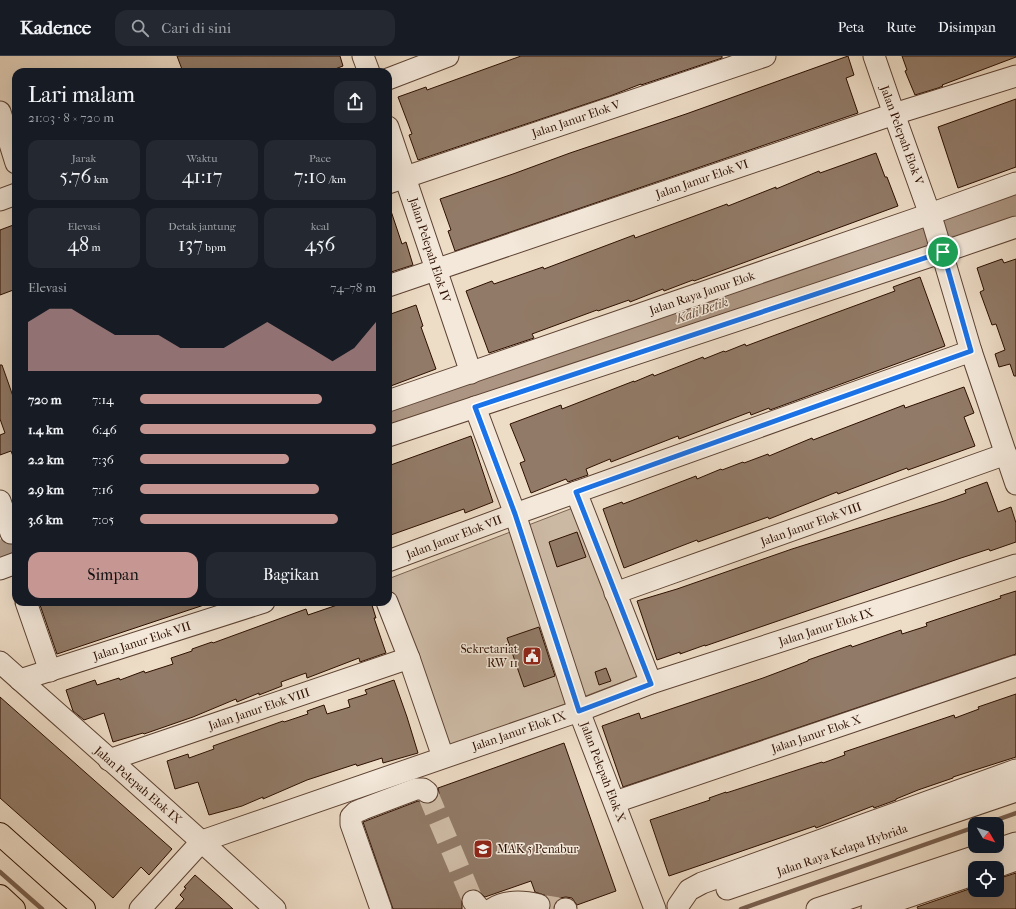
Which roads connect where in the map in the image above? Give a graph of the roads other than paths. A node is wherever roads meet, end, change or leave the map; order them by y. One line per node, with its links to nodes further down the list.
1 (363, 56): 5 (street)
2 (448, 56): 7 (street)
3 (765, 56): 12 (street, Jalan Janur Elok V)
4 (874, 56): 9 (street, Jalan Pelepah Elok V)
5 (368, 68)
6 (1016, 76): 9 (street, Jalan Janur Elok VI)
7 (392, 77)
8 (0, 112): 10 (street)
9 (894, 114): 16 (street, Jalan Pelepah Elok V); 19 (street, Jalan Janur Elok VI)
10 (12, 150)
11 (392, 151): 12 (street, Jalan Pelepah Elok IV)
12 (397, 180): 19 (street, Jalan Pelepah Elok IV)
13 (1016, 182): 16 (street, Jalan Raya Janur Elok)
14 (12, 196): 15 (street)
15 (0, 200)
16 (932, 220): 18 (street, Jalan Pelepah Elok V); 22 (street, Jalan Raya Janur Elok)
17 (1016, 227): 18 (street)
18 (942, 250): 21 (street, Jalan Pelepah Elok V); 24 (street)
19 (436, 270): 20 (street, Jalan Janur Elok VI); 22 (street, Jalan Pelepah Elok IV)
20 (392, 285)
21 (971, 351): 26 (street, Jalan Pelepah Elok V); 28 (street, Jalan Janur Elok VII)
22 (471, 373): 23 (street, Jalan Raya Janur Elok)
23 (392, 400)
24 (475, 407): 25 (street); 30 (street, Jalan Pelepah Elok X)
25 (392, 435)
26 (1006, 454): 27 (street, Jalan Pelepah Elok V); 34 (street, Jalan Janur Elok VIII)
27 (1016, 484)
28 (576, 492): 30 (street, Jalan Janur Elok VII); 34 (street)
29 (0, 501): 31 (street)
30 (515, 514): 32 (street, Jalan Janur Elok VII); 44 (street, Jalan Pelepah Elok X)
31 (8, 534)
32 (392, 560)
33 (1016, 565): 43 (street, Jalan Janur Elok IX)
34 (615, 593): 43 (street)
35 (27, 606): 41 (street)
36 (252, 606): 41 (street, Jalan Janur Elok VII)
37 (389, 606): 38 (street)
38 (409, 658): 45 (street); 46 (street, Jalan Janur Elok VIII)
39 (0, 662): 42 (street, Jalan Pelepah Elok IX)
40 (1016, 666): 50 (street, Jalan Janur Elok X)
41 (50, 671): 42 (street, Jalan Janur Elok VII)
42 (20, 680): 46 (street, Jalan Pelepah Elok IX)
43 (651, 684): 44 (street, Jalan Janur Elok IX)
44 (579, 711): 45 (street, Jalan Janur Elok IX); 50 (street, Jalan Pelepah Elok X)
45 (443, 757): 52 (street, Jalan Janur Elok IX)
46 (109, 760): 52 (street, Jalan Pelepah Elok IX)
47 (1016, 770): 61 (street)
48 (1016, 791): 61 (street, Jalan Raya Kelapa Hybrida)
49 (427, 792): 66 (street)
50 (615, 802): 67 (street, Jalan Pelepah Elok X)
51 (0, 834): 63 (main road)
52 (202, 841): 64 (street, Jalan Janur Elok IX); 65 (street, Jalan Pelepah Elok IX)
53 (1016, 843): 58 (street)
54 (1016, 860): 55 (street)
55 (1004, 864)
56 (968, 876): 58 (street)
57 (0, 896): 62 (main road)
58 (892, 899): 68 (street); 69 (street)
59 (539, 905): 60 (street)
60 (482, 906)
61 (673, 907)
62 (14, 909)
63 (84, 909)
64 (140, 909)
65 (275, 909)
66 (381, 909)
67 (655, 909)
68 (817, 909)
69 (872, 909)

